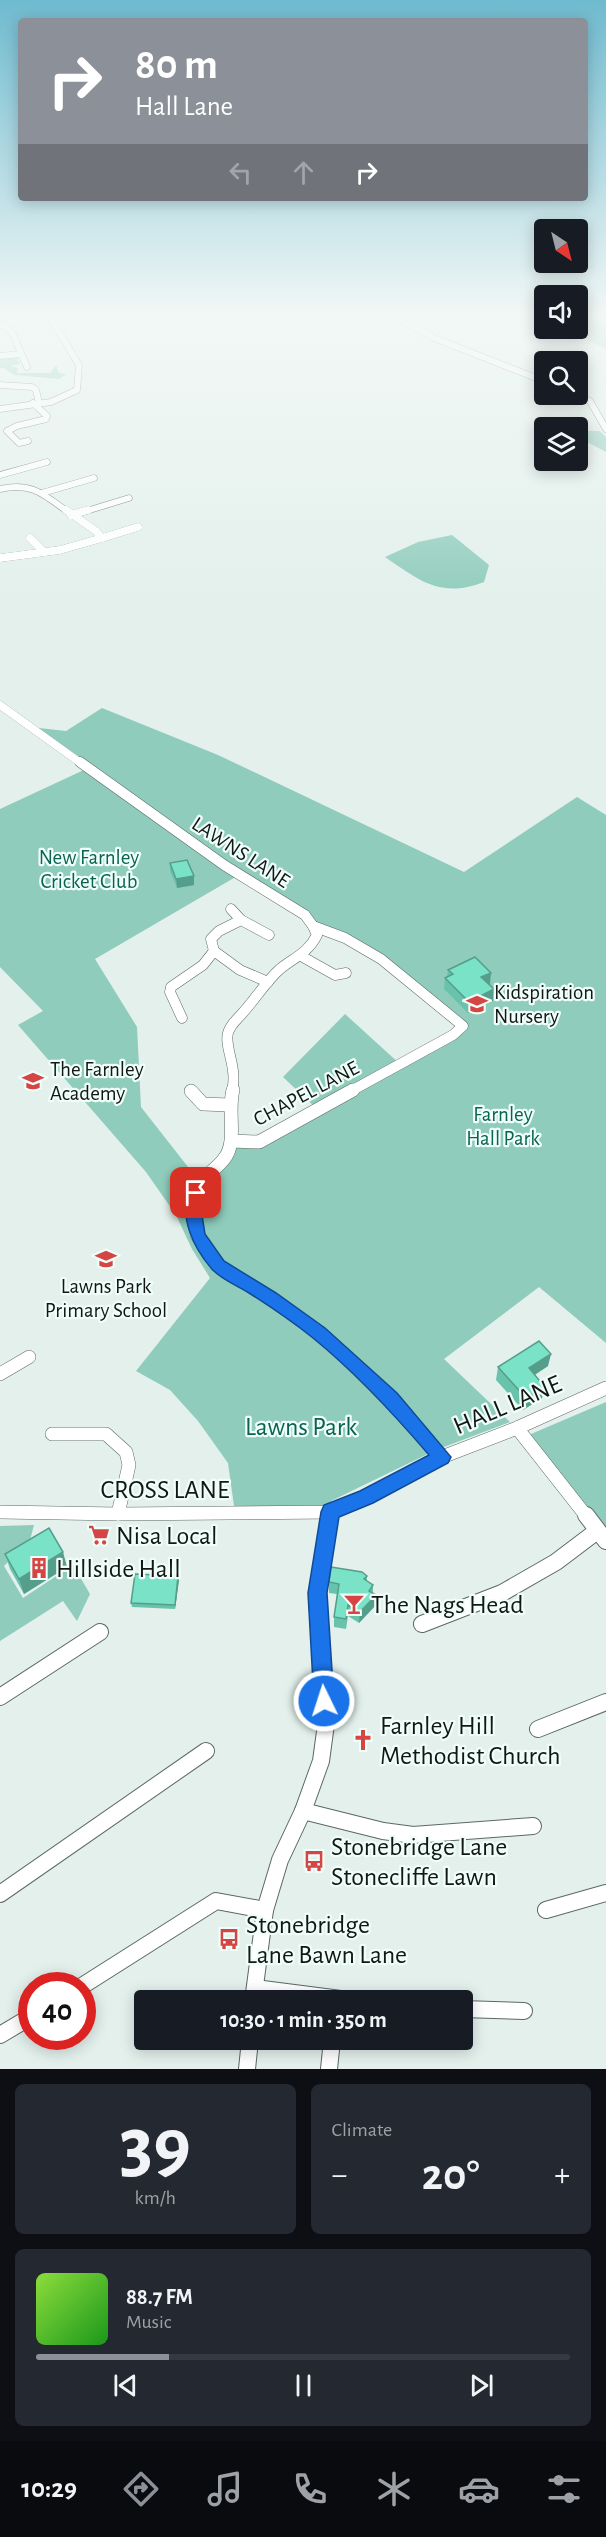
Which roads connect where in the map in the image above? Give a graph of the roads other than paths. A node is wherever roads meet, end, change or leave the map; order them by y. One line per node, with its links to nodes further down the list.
1 (45, 414): 4 (street)
2 (597, 414): 3 (street)
3 (606, 429)
4 (28, 441)
5 (47, 462): 6 (street)
6 (0, 475)
7 (94, 478): 9 (street)
8 (1, 488): 9 (street)
9 (42, 493): 11 (street)
10 (129, 498): 11 (street)
11 (71, 515): 14 (street)
12 (138, 527): 14 (street)
13 (30, 538): 15 (street)
14 (102, 538): 15 (street)
15 (43, 551): 16 (street)
16 (0, 558)
17 (0, 705): 20 (street, LAWNS LANE)
18 (231, 909): 19 (street)
19 (241, 920): 21 (street); 22 (street)
20 (314, 926): 23 (street); 27 (street, LAWNS LANE)
21 (269, 935)
22 (214, 951): 25 (street); 26 (street)
23 (301, 956): 24 (street); 25 (street)
24 (337, 977)
25 (268, 982): 29 (street)
26 (182, 1018)
27 (463, 1026): 30 (street, CHAPEL LANE)
28 (191, 1091): 29 (street)
29 (229, 1105): 30 (street)
30 (232, 1141): 36 (street, CHAPEL LANE)
31 (29, 1357): 32 (street)
32 (0, 1374)
33 (606, 1388): 34 (street, HALL LANE)
34 (517, 1428): 36 (street, HALL LANE); 40 (street)
35 (52, 1434): 39 (street)
36 (442, 1457): 38 (street, HALL LANE)
37 (0, 1512): 39 (street, CROSS LANE)
38 (331, 1512): 39 (street, CROSS LANE); 47 (street)
39 (118, 1514)
40 (601, 1536): 41 (street)
41 (422, 1624)
42 (100, 1632): 43 (street)
43 (0, 1697)
44 (606, 1702): 45 (street)
45 (538, 1729)
46 (206, 1750): 50 (street)
47 (303, 1811): 48 (street); 51 (street)
48 (532, 1826)
49 (606, 1893): 52 (street)
50 (0, 1894)
51 (265, 1910): 53 (street); 54 (street)
52 (546, 1910)
53 (96, 1977)
54 (255, 1990)
55 (473, 2009): 56 (street)
56 (524, 2011)
57 (18, 2024): 58 (street)
58 (0, 2035)
59 (249, 2050): 61 (street)
60 (331, 2050): 62 (street)
61 (247, 2069)
62 (328, 2069)

